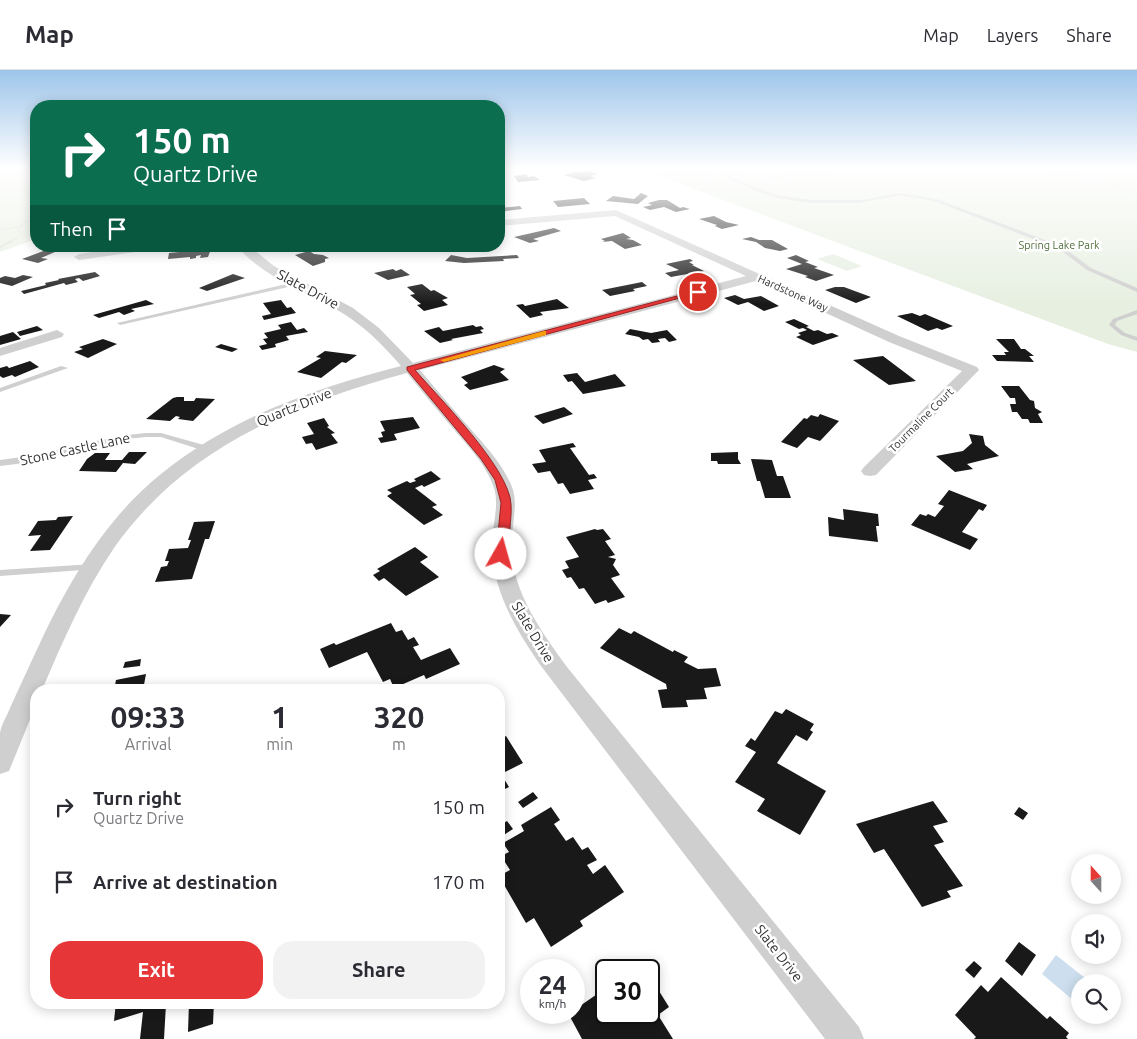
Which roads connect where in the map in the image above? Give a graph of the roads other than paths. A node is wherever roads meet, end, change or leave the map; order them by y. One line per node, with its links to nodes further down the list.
1 (602, 214): 4 (street, Hardstone Way)
2 (619, 214): 8 (street, Hardstone Way)
3 (972, 214): 10 (lane)
4 (505, 222)
5 (114, 252): 7 (street)
6 (249, 252): 9 (street, Slate Drive)
7 (79, 257)
8 (756, 277): 17 (street, Quartz Drive); 18 (street, Hardstone Way)
9 (295, 284): 12 (lane); 17 (street, Slate Drive)
10 (1137, 290)
11 (1137, 312): 14 (lane)
12 (120, 323)
13 (57, 334): 15 (street)
14 (1137, 338)
15 (0, 352)
16 (64, 368): 19 (lane)
17 (410, 368): 20 (street, Quartz Drive); 28 (street, Slate Drive)
18 (972, 370): 22 (street, Tourmaline Court)
19 (0, 390)
20 (208, 449): 21 (lane, Stone Castle Lane); 23 (street, Quartz Drive)
21 (0, 463)
22 (870, 471)
23 (93, 567): 24 (lane); 25 (street, Quartz Drive)
24 (0, 573)
25 (33, 684)
26 (30, 691): 27 (street, Quartz Drive)
27 (0, 763)
28 (847, 1039)

